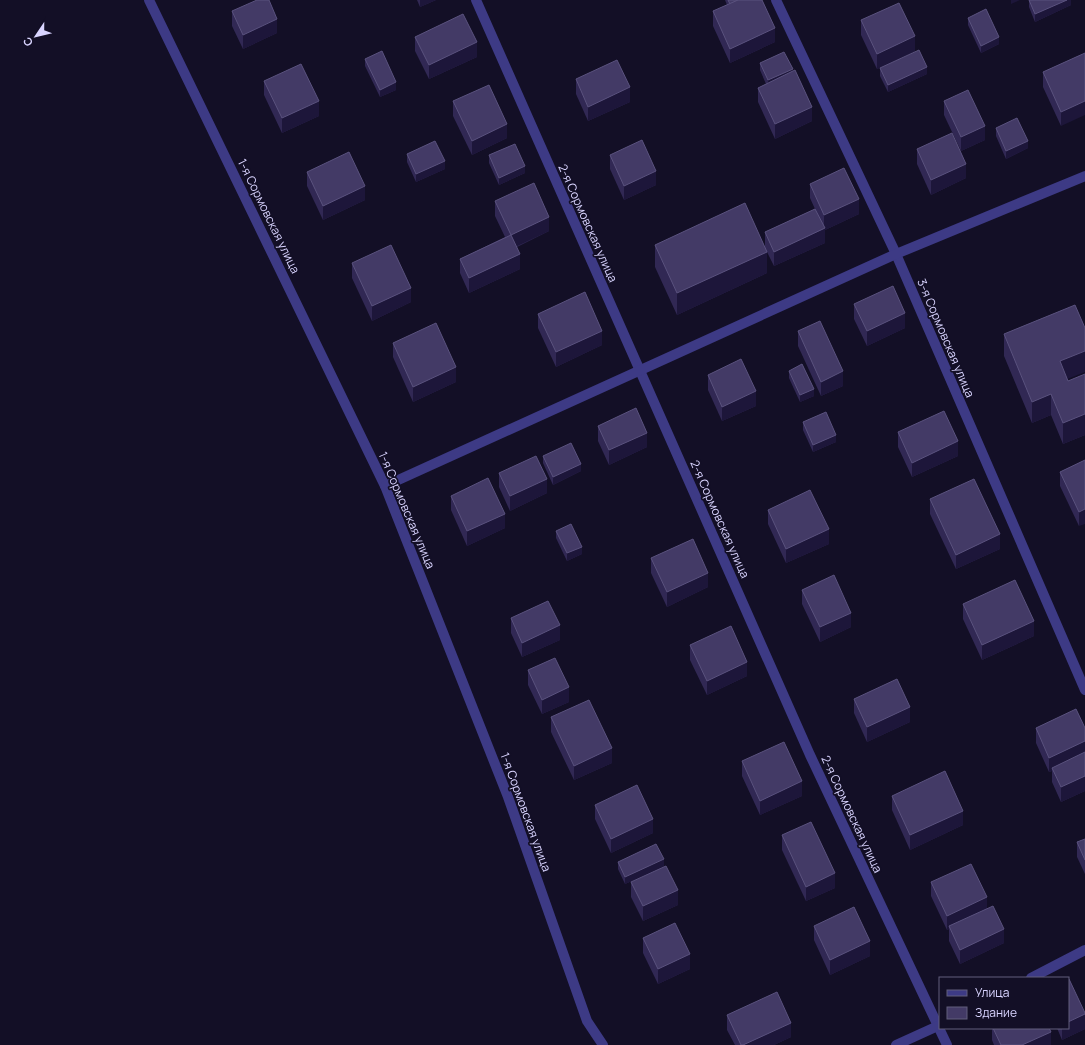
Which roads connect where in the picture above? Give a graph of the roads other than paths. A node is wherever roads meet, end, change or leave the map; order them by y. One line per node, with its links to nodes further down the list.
1 (149, 0): 7 (street, 1-я Сормовская улица)
2 (476, 0): 6 (street, 2-я Сормовская улица)
3 (776, 0): 5 (street, 3-я Сормовская улица)
4 (1085, 176): 5 (street)
5 (896, 254): 6 (street); 8 (street, 3-я Сормовская улица)
6 (640, 370): 7 (street); 11 (street, 2-я Сормовская улица)
7 (385, 486): 13 (street, 1-я Сормовская улица)
8 (1085, 690)
9 (1085, 950): 10 (street)
10 (1033, 977)
11 (939, 1026): 14 (street)
12 (940, 1029): 15 (street, 2-я Сормовская улица)
13 (603, 1045)
14 (896, 1045)
15 (947, 1045)

